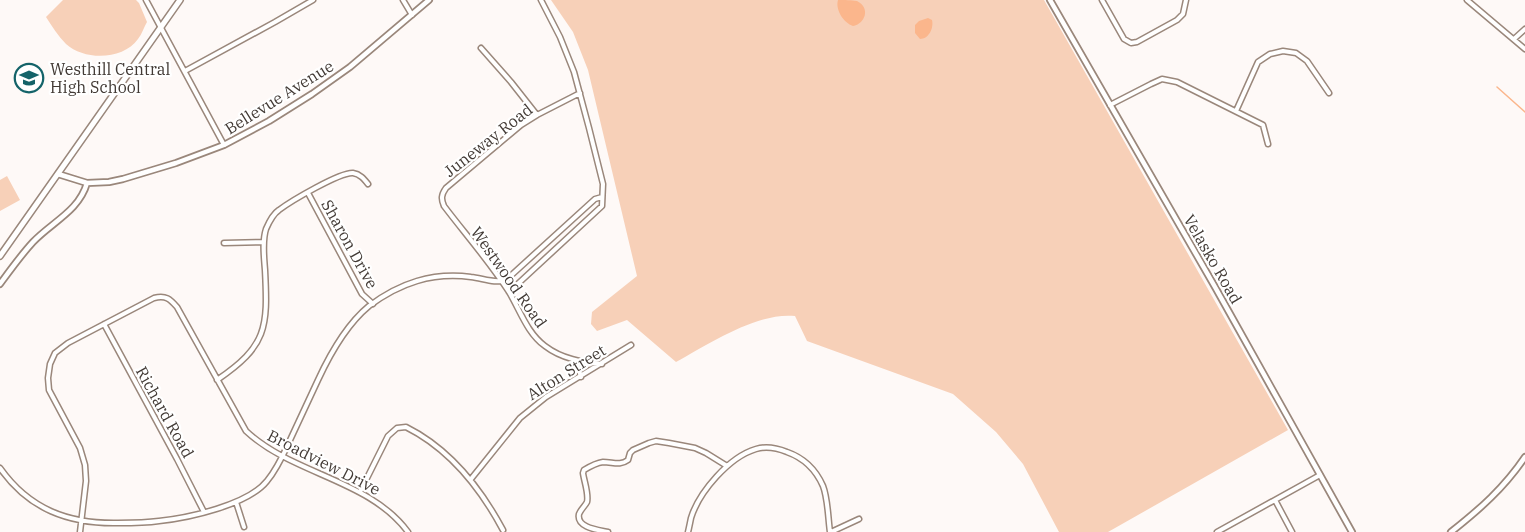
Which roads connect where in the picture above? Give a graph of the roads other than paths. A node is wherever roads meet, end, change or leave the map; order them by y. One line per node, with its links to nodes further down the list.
1 (146, 0): 12 (street)
2 (180, 0): 12 (main road)
3 (313, 0): 17 (street)
4 (403, 0): 11 (street)
5 (429, 0): 11 (street, Bellevue Avenue)
6 (541, 0): 18 (street)
7 (1050, 0): 20 (street, Velasko Road)
8 (1102, 0): 9 (street)
9 (1186, 0)
10 (1467, 0): 14 (street)
11 (412, 15): 24 (street, Bellevue Avenue)
12 (161, 27): 17 (street); 25 (main road)
13 (1525, 28): 14 (street)
14 (1514, 39): 16 (street)
15 (481, 48): 22 (street)
16 (1525, 49)
17 (185, 70): 24 (street)
18 (580, 93): 22 (street, Juneway Road); 30 (street)
19 (1329, 93): 21 (street)
20 (1110, 105): 21 (street); 48 (street, Velasko Road)
21 (1236, 111): 23 (street)
22 (537, 115): 28 (street, Juneway Road)
23 (1268, 144)
24 (224, 145): 26 (street, Bellevue Avenue)
25 (58, 174): 26 (street, Bellevue Avenue); 33 (main road)
26 (87, 183): 35 (street)
27 (368, 184): 29 (street)
28 (444, 192): 34 (street, Westwood Road)
29 (308, 193): 31 (street); 37 (street, Sharon Drive)
30 (602, 197): 34 (street); 36 (street)
31 (264, 242): 32 (street); 43 (street)
32 (224, 243)
33 (0, 256)
34 (501, 282): 36 (street, Westwood Road); 37 (street)
35 (0, 284)
36 (509, 292): 40 (street, Westwood Road)
37 (373, 304): 44 (street)
38 (104, 324): 43 (street, Broadview Drive); 53 (street, Richard Road); 55 (street)
39 (631, 345): 41 (street, Alton Street)
40 (576, 361): 41 (street, Westwood Road); 42 (street)
41 (602, 364): 42 (street, Alton Street)
42 (581, 377): 49 (street, Alton Street)
43 (217, 380): 44 (street, Broadview Drive)
44 (283, 456): 50 (street, Broadview Drive); 52 (street)
45 (1525, 457): 66 (street)
46 (727, 466): 60 (street); 61 (street); 62 (street)
47 (0, 468): 55 (street)
48 (1320, 475): 51 (street); 65 (street, Velasko Road)
49 (471, 479): 50 (street); 57 (street)
50 (360, 492): 59 (street, Broadview Drive)
51 (1275, 500): 63 (street); 64 (street)
52 (236, 502): 53 (street); 56 (street)
53 (204, 512): 55 (street)
54 (859, 519): 62 (street)
55 (81, 520): 58 (street)
56 (244, 527)
57 (502, 530)
58 (80, 532)
59 (408, 532)
60 (608, 532)
61 (688, 532)
62 (830, 532)
63 (1217, 532)
64 (1293, 532)
65 (1352, 532)
66 (1451, 532)

